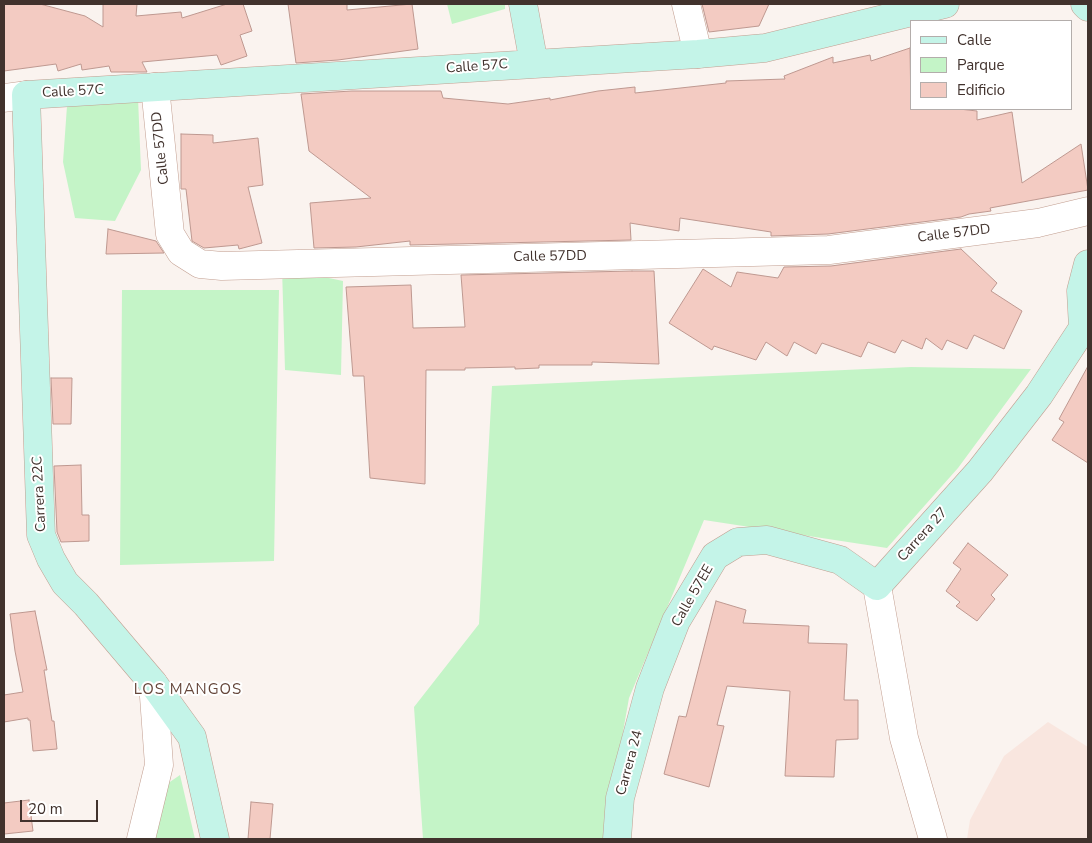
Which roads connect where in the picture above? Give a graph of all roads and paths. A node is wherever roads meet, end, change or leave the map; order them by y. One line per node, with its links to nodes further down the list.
1 (523, 4): 7 (street)
2 (686, 4): 6 (street)
3 (945, 4): 6 (street, Calle 57C)
4 (1085, 4): 5 (street)
5 (1088, 7)
6 (698, 54): 7 (street, Calle 57C)
7 (534, 64): 8 (street, Calle 57C)
8 (155, 87): 9 (street, Calle 57C); 10 (street, Calle 57DD)
9 (15, 96): 14 (street, Carrera 22C)
10 (1088, 211)
11 (1088, 264): 12 (street, Carrera 27)
12 (1086, 328): 13 (street, Carrera 27)
13 (877, 586): 15 (street, Calle 57EE); 19 (street)
14 (153, 683): 16 (street); 17 (street, Carrera 22C)
15 (650, 688): 18 (street, Carrera 24)
16 (140, 839)
17 (215, 839)
18 (617, 839)
19 (932, 839)

